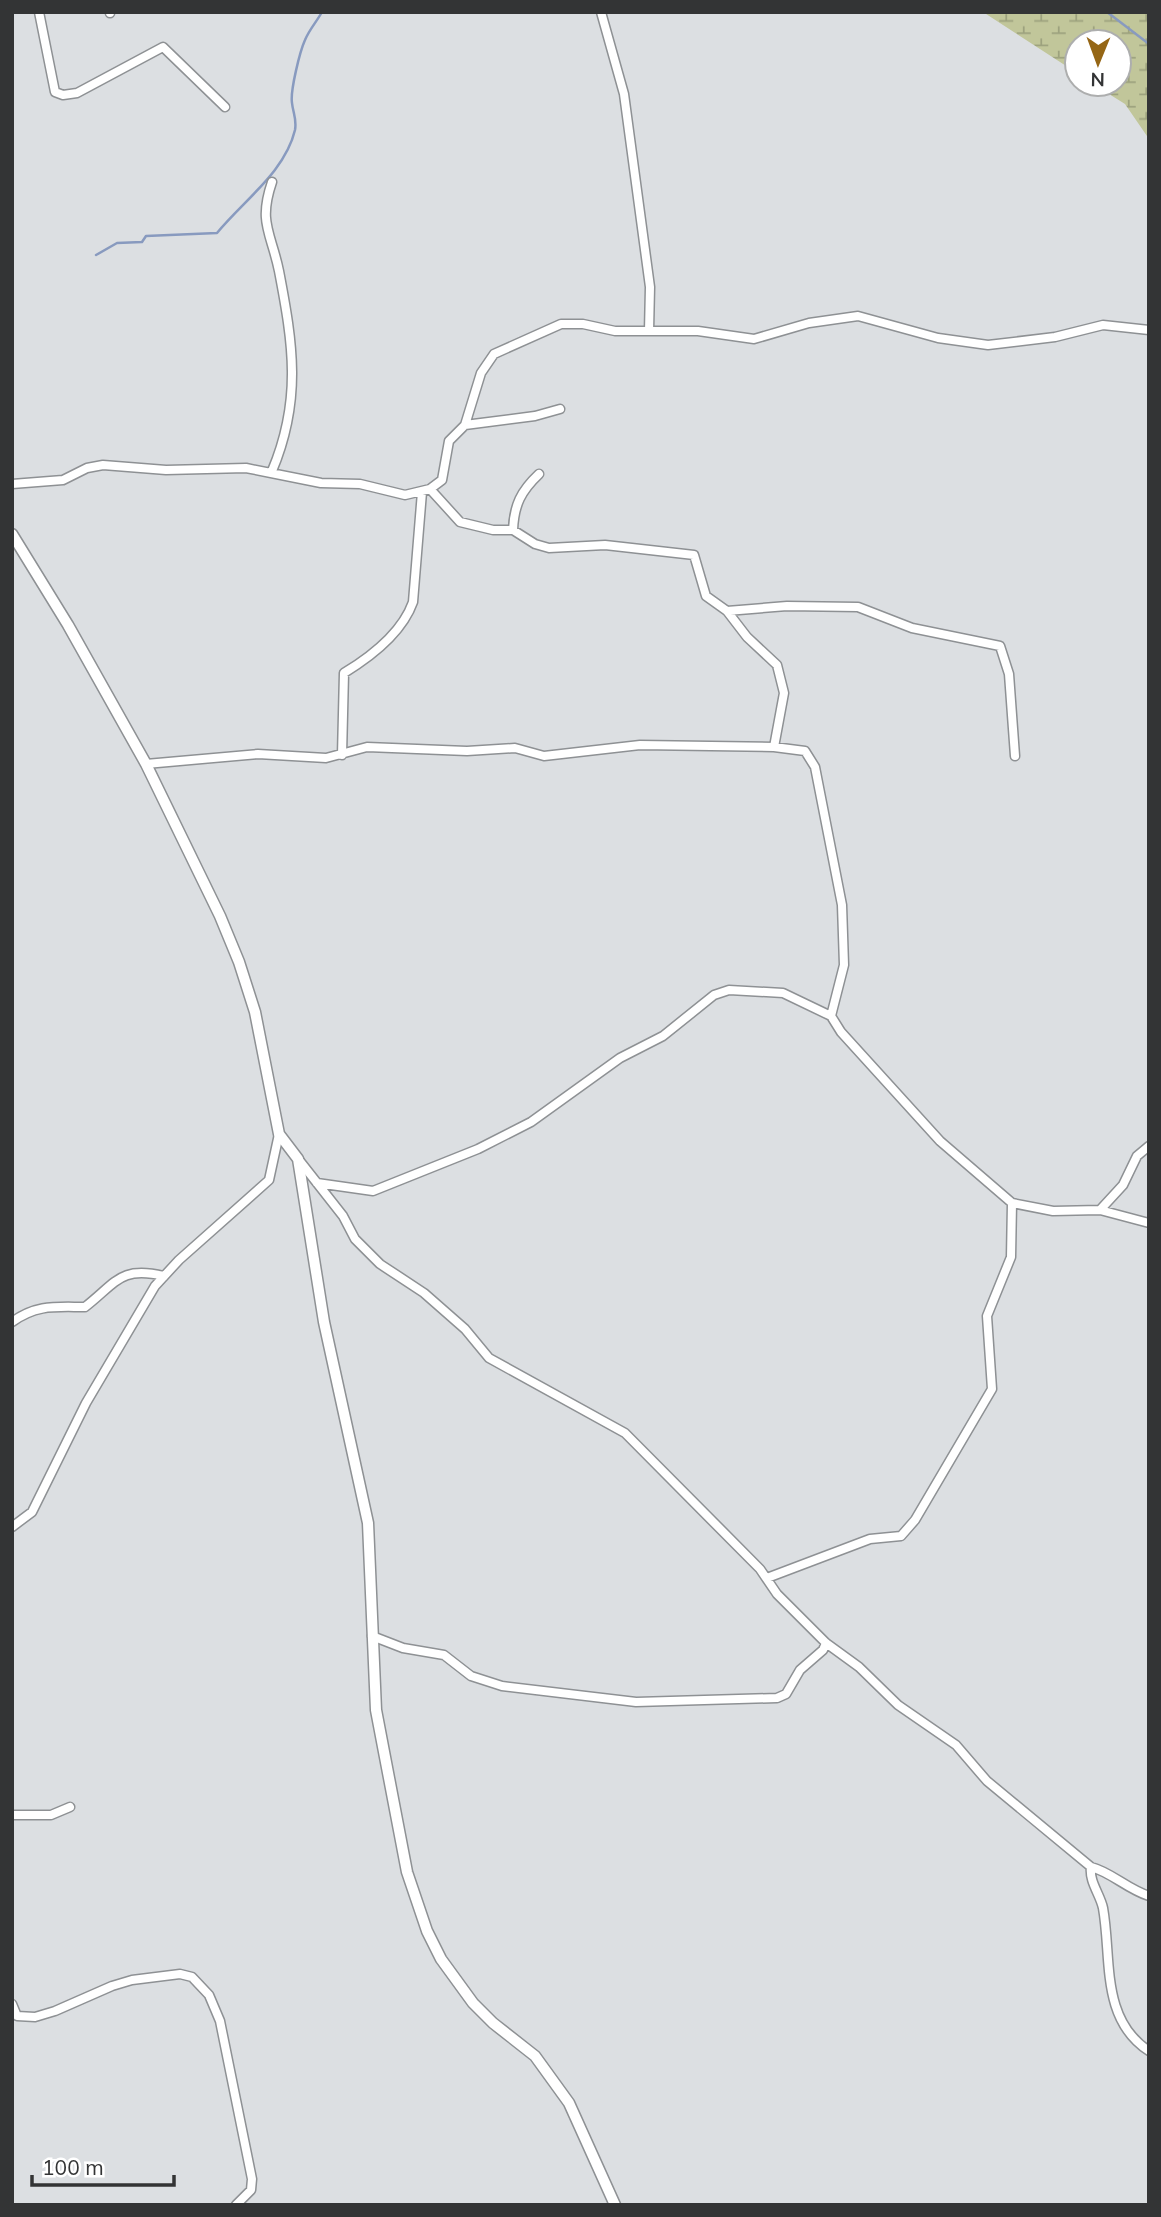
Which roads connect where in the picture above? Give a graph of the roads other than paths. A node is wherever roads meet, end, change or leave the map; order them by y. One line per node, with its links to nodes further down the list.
1 (38, 12): 3 (street)
2 (601, 12): 6 (street)
3 (225, 107)
4 (272, 182): 9 (street)
5 (1149, 330): 6 (street)
6 (649, 331): 8 (street)
7 (560, 409): 8 (street)
8 (465, 425): 12 (street)
9 (272, 471): 11 (street); 12 (street)
10 (539, 474): 13 (street)
11 (12, 484)
12 (426, 491): 13 (street); 17 (street)
13 (513, 530): 15 (street)
14 (12, 534): 19 (street)
15 (727, 611): 16 (street); 18 (street)
16 (774, 747): 17 (street); 20 (street)
17 (342, 755): 19 (street)
18 (1015, 756)
19 (146, 764): 21 (street)
20 (831, 1016): 24 (street); 25 (street)
21 (279, 1134): 23 (street); 28 (street)
22 (1149, 1146): 26 (street)
23 (298, 1159): 24 (street); 32 (street)
24 (317, 1183): 31 (street)
25 (1012, 1203): 26 (street); 31 (street)
26 (1100, 1210): 27 (street)
27 (1149, 1223)
28 (164, 1276): 29 (street); 30 (street)
29 (12, 1322)
30 (12, 1527)
31 (767, 1578): 33 (street)
32 (372, 1636): 33 (street); 41 (street)
33 (826, 1643): 36 (street)
34 (69, 1807): 35 (street)
35 (12, 1815)
36 (1091, 1867): 37 (street); 39 (street)
37 (1149, 1896)
38 (12, 2004): 40 (street)
39 (1149, 2051)
40 (236, 2205)
41 (615, 2205)

